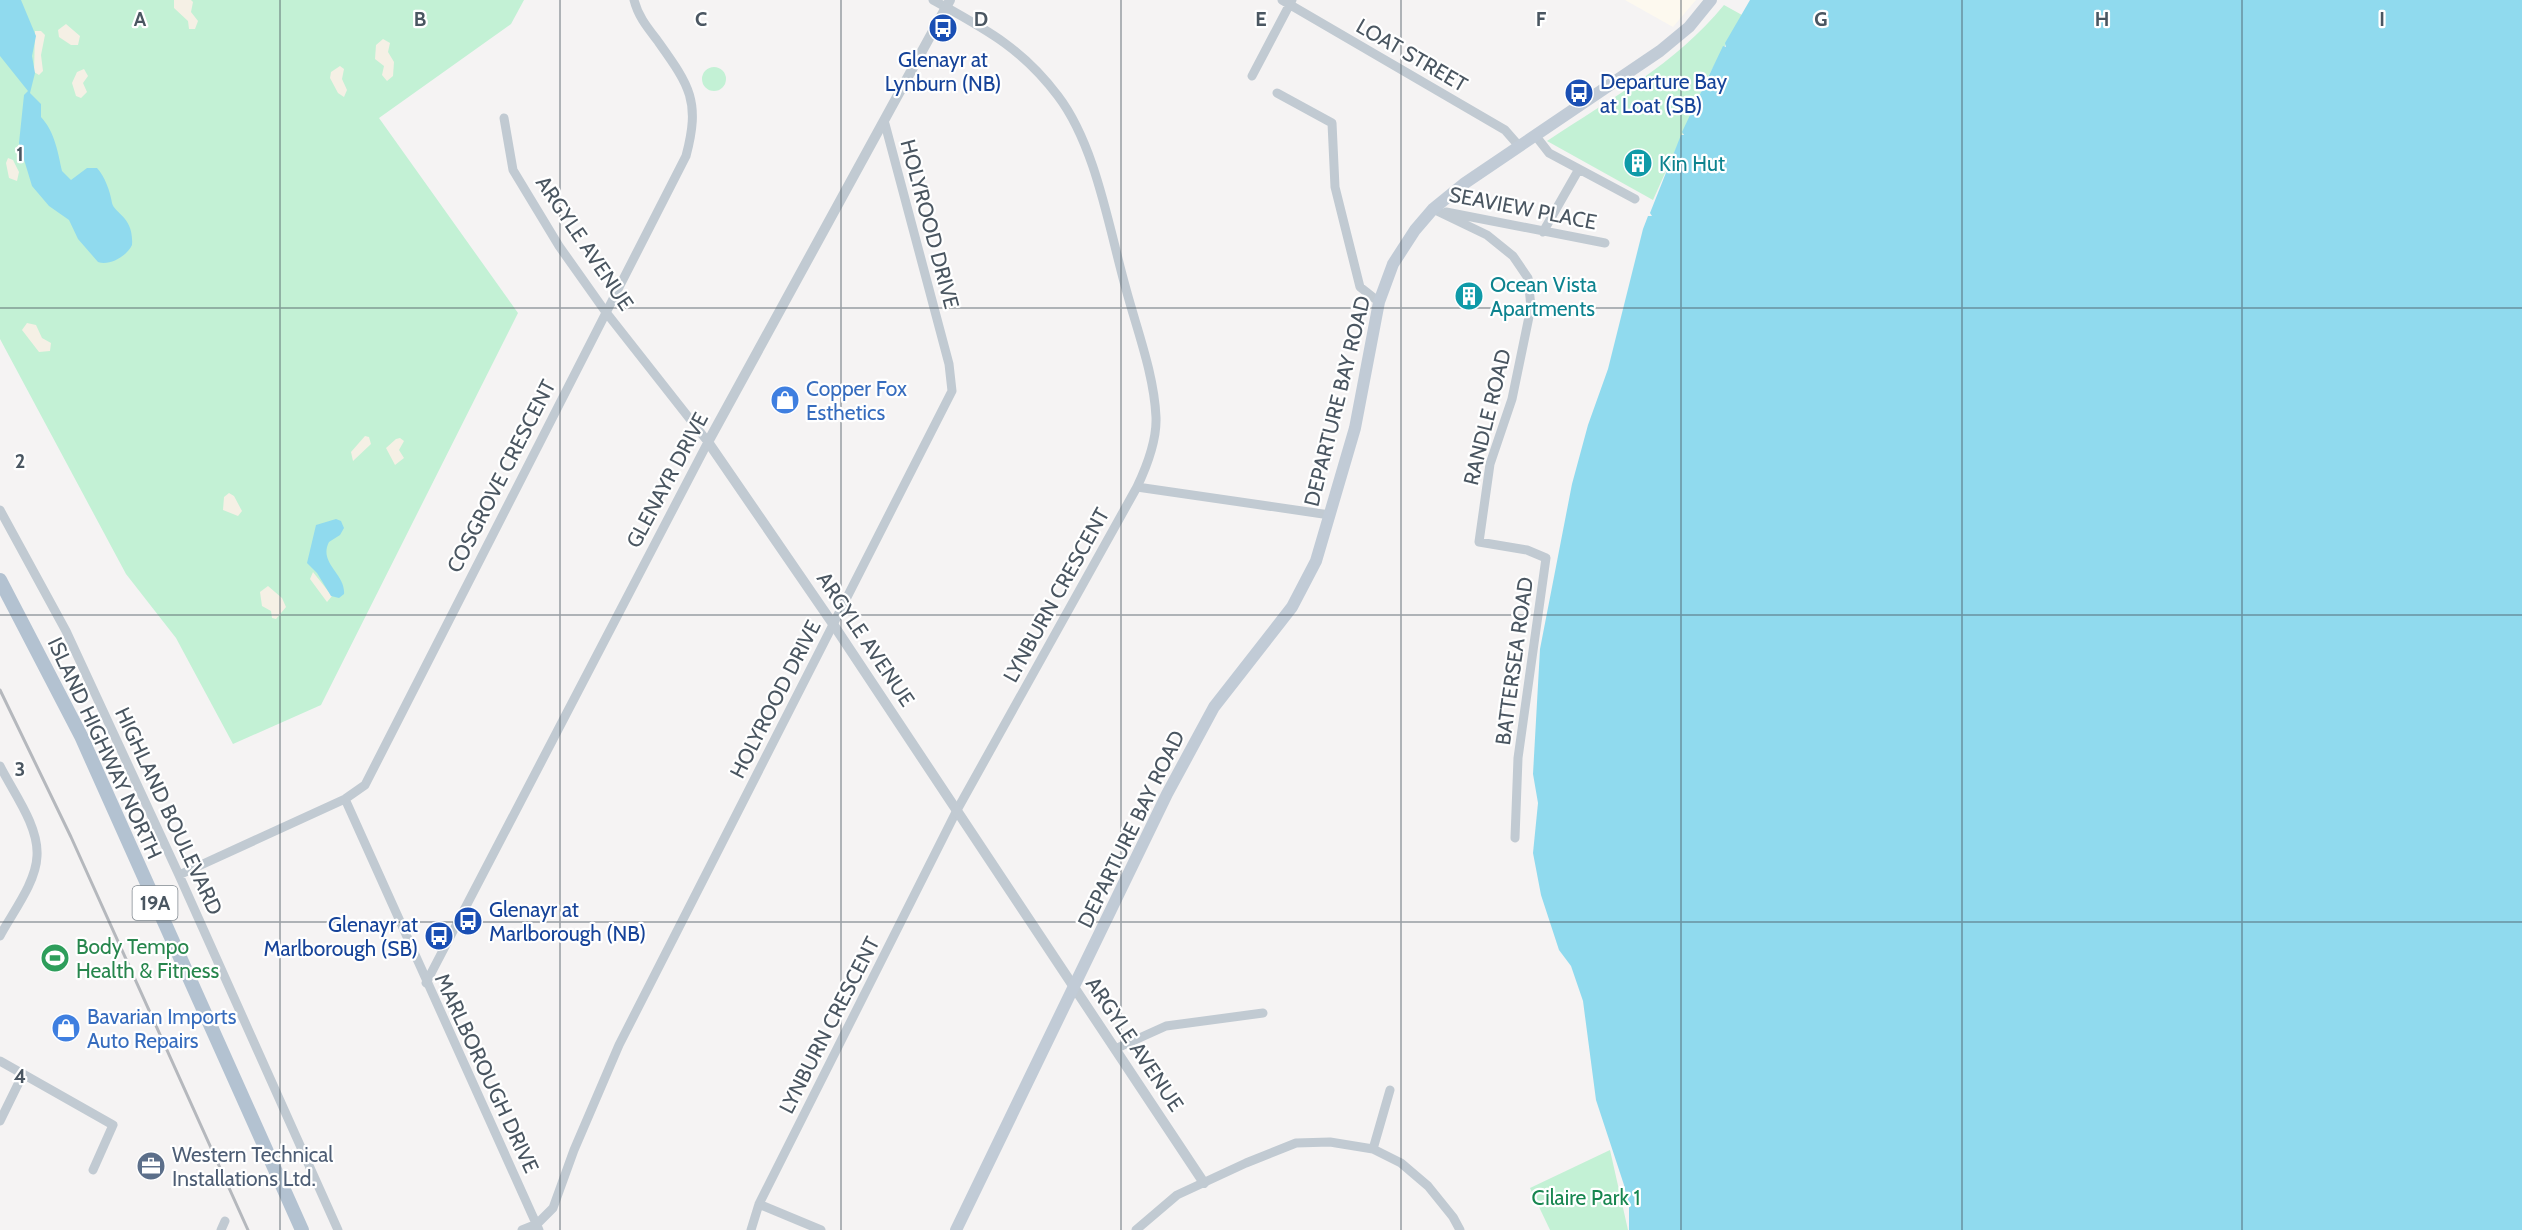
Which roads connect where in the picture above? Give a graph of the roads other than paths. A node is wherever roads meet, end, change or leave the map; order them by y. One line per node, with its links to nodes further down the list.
1 (634, 0): 18 (street, COSGROVE CRESCENT)
2 (933, 0): 5 (street, LYNBURN CRESCENT)
3 (1711, 0): 10 (main road, DEPARTURE BAY ROAD)
4 (1288, 1): 6 (street); 11 (street, LOAT STREET)
5 (948, 4): 9 (street, GLENAYR DRIVE); 20 (street, LYNBURN CRESCENT)
6 (1252, 76)
7 (1276, 93): 17 (street)
8 (504, 118): 18 (street, ARGYLE AVENUE)
9 (885, 124): 19 (street, GLENAYR DRIVE); 25 (street, HOLYROOD DRIVE)
10 (1535, 135): 11 (main road, DEPARTURE BAY ROAD); 12 (street)
11 (1519, 146): 14 (main road, DEPARTURE BAY ROAD)
12 (1579, 170): 13 (street); 15 (street)
13 (1635, 199)
14 (1433, 209): 15 (street, SEAVIEW PLACE); 17 (main road, DEPARTURE BAY ROAD); 23 (street, RANDLE ROAD)
15 (1543, 232): 16 (street, SEAVIEW PLACE)
16 (1605, 243)
17 (1379, 302): 22 (main road, DEPARTURE BAY ROAD)
18 (605, 311): 19 (street, ARGYLE AVENUE); 27 (street, COSGROVE CRESCENT)
19 (708, 442): 25 (street, ARGYLE AVENUE); 32 (street, GLENAYR DRIVE)
20 (1137, 487): 22 (street); 28 (street, LYNBURN CRESCENT)
21 (0, 510): 30 (street, HIGHLAND BOULEVARD)
22 (1330, 515): 33 (main road, DEPARTURE BAY ROAD)
23 (1479, 542): 29 (street, BATTERSEA ROAD)
24 (0, 580): 45 (main road, ISLAND HIGHWAY NORTH / 19A)
25 (833, 624): 28 (street, ARGYLE AVENUE); 44 (street, HOLYROOD DRIVE)
26 (0, 766): 31 (street)
27 (345, 799): 30 (street, COSGROVE CRESCENT); 32 (street, MARLBOROUGH DRIVE)
28 (957, 810): 33 (street, ARGYLE AVENUE); 43 (street, LYNBURN CRESCENT)
29 (1515, 838)
30 (179, 875): 46 (street, HIGHLAND BOULEVARD)
31 (0, 936)
32 (426, 982): 44 (street, MARLBOROUGH DRIVE)
33 (1075, 988): 35 (street, ARGYLE AVENUE); 50 (main road, DEPARTURE BAY ROAD)
34 (1263, 1013): 35 (street)
35 (1114, 1049): 42 (street, ARGYLE AVENUE)
36 (0, 1061): 37 (street)
37 (23, 1074): 39 (street); 41 (street)
38 (1389, 1090): 40 (street)
39 (0, 1121)
40 (1373, 1149): 42 (street); 52 (street)
41 (93, 1170)
42 (1204, 1183): 51 (street)
43 (759, 1204): 48 (street, LYNBURN CRESCENT); 49 (street)
44 (538, 1227): 47 (street, HOLYROOD DRIVE)
45 (302, 1230)
46 (338, 1230)
47 (522, 1230)
48 (751, 1230)
49 (821, 1230)
50 (956, 1230)
51 (1136, 1230)
52 (1460, 1230)

